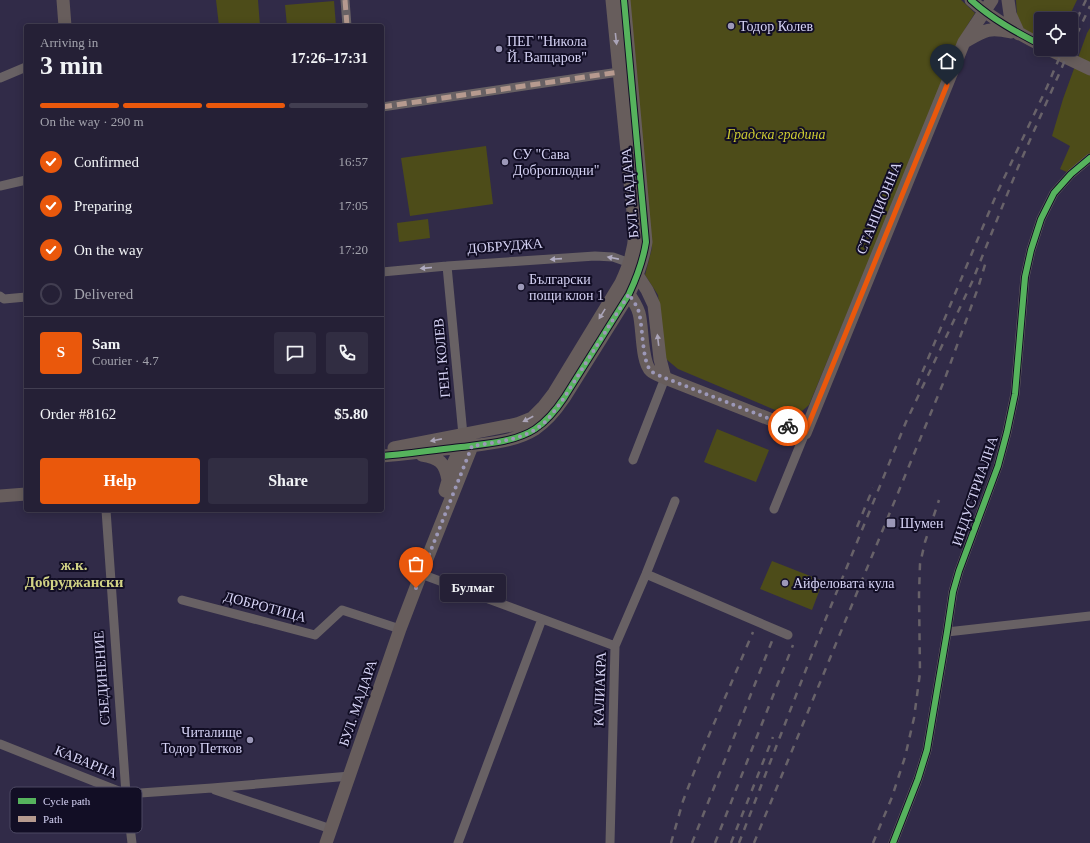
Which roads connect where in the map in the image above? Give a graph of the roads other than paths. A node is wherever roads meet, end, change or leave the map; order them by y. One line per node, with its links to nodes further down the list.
1 (63, 0): 9 (main road)
2 (344, 0): 10 (street)
3 (612, 0): 17 (main road, БУЛ. МАДАРА, one-way to 17)
4 (624, 0): 26 (main road, БУЛ. МАДАРА)
5 (971, 0): 8 (main road)
6 (992, 0): 8 (main road, СТАНЦИОННА)
7 (1008, 0): 11 (main road)
8 (984, 12): 11 (main road); 12 (main road, СТАНЦИОННА)
9 (65, 24)
10 (346, 24)
11 (1019, 34): 12 (main road); 13 (main road)
12 (964, 42): 31 (main road, СТАНЦИОННА)
13 (1034, 42)
14 (1063, 56): 16 (main road)
15 (24, 68): 18 (street)
16 (1090, 69)
17 (619, 72): 19 (street); 23 (main road, БУЛ. МАДАРА)
18 (0, 78)
19 (384, 106)
20 (1090, 158): 49 (street, ИНДУСТРИАЛНА)
21 (24, 180): 22 (street)
22 (0, 186)
23 (630, 263): 24 (street, ДОБРУДЖА, one-way to 24); 26 (main road); 27 (main road, БУЛ. МАДАРА)
24 (447, 266): 25 (street, ДОБРУДЖА, one-way to 25); 32 (street, ГЕН. КОЛЕВ)
25 (384, 272)
26 (637, 276): 27 (main road, БУЛ. МАДАРА); 30 (main road, one-way to 26)
27 (625, 288): 30 (main road); 32 (main road, БУЛ. МАДАРА)
28 (24, 297): 29 (street)
29 (1, 300)
30 (665, 378): 31 (main road); 36 (street)
31 (805, 433): 41 (street, СТАНЦИОННА)
32 (468, 440): 33 (main road, one-way to 33); 34 (main road); 37 (main road, БУЛ. МАДАРА); 43 (main road, БУЛ. МАДАРА)
33 (384, 450)
34 (410, 454): 35 (main road); 37 (main road)
35 (384, 456)
36 (632, 460)
37 (448, 480): 43 (main road, БУЛ. МАДАРА)
38 (24, 494): 39 (main road)
39 (0, 496)
40 (675, 501): 44 (street, КАЛИАКРА)
41 (774, 509)
42 (106, 512): 55 (street, СЪЕДИНЕНИЕ)
43 (421, 574): 47 (street); 48 (main road, БУЛ. МАДАРА)
44 (646, 574): 50 (street); 51 (street, КАЛИАКРА)
45 (182, 600): 48 (street, ДОБРОТИЦА)
46 (1090, 616): 49 (street)
47 (542, 619): 51 (street); 62 (street)
48 (400, 629): 53 (main road, БУЛ. МАДАРА)
49 (947, 632): 64 (street, ИНДУСТРИАЛНА)
50 (788, 635)
51 (615, 646): 63 (street, КАЛИАКРА)
52 (0, 744): 54 (street, КАВАРНА)
53 (350, 776): 56 (street, КАВАРНА); 58 (main road, БУЛ. МАДАРА)
54 (108, 787)
55 (126, 787)
56 (212, 788): 57 (street, КАВАРНА); 58 (street, КАВАРНА)
57 (142, 793)
58 (331, 829): 61 (main road, БУЛ. МАДАРА)
59 (131, 833): 60 (street, СЪЕДИНЕНИЕ)
60 (132, 843)
61 (326, 843)
62 (458, 843)
63 (610, 843)
64 (893, 843)

